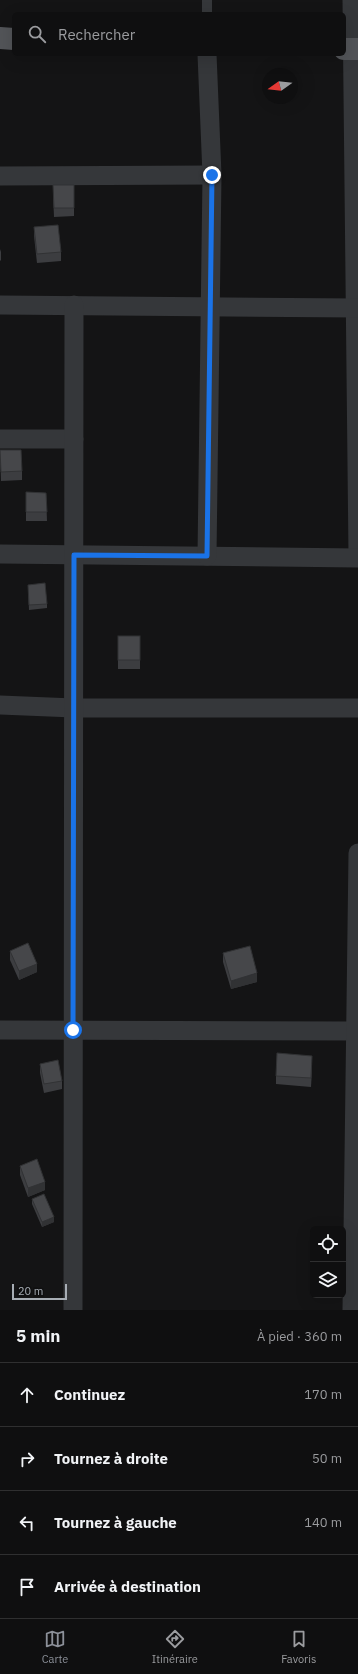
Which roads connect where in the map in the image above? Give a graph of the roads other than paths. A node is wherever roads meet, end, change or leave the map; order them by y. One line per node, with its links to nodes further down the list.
1 (206, 0): 3 (lane)
2 (352, 0): 6 (street)
3 (207, 12)
4 (0, 38): 5 (main road)
5 (12, 39)
6 (352, 49): 13 (street)
7 (207, 56): 8 (street)
8 (212, 175): 9 (street); 12 (street)
9 (0, 176)
10 (0, 305): 11 (street)
11 (74, 305): 12 (street); 15 (street)
12 (210, 307): 13 (street); 18 (street)
13 (356, 308): 19 (street)
14 (0, 439): 15 (street)
15 (74, 440): 17 (street)
16 (0, 554): 17 (street)
17 (74, 555): 18 (street); 21 (street)
18 (207, 556): 19 (street)
19 (358, 557)
20 (0, 705): 21 (street)
21 (74, 708): 22 (street); 26 (street)
22 (358, 708)
23 (358, 853): 24 (street)
24 (357, 994): 27 (street)
25 (0, 1030): 26 (street)
26 (73, 1030): 27 (street); 29 (street)
27 (356, 1031): 28 (street)
28 (356, 1096): 30 (street)
29 (73, 1310)
30 (352, 1310)

